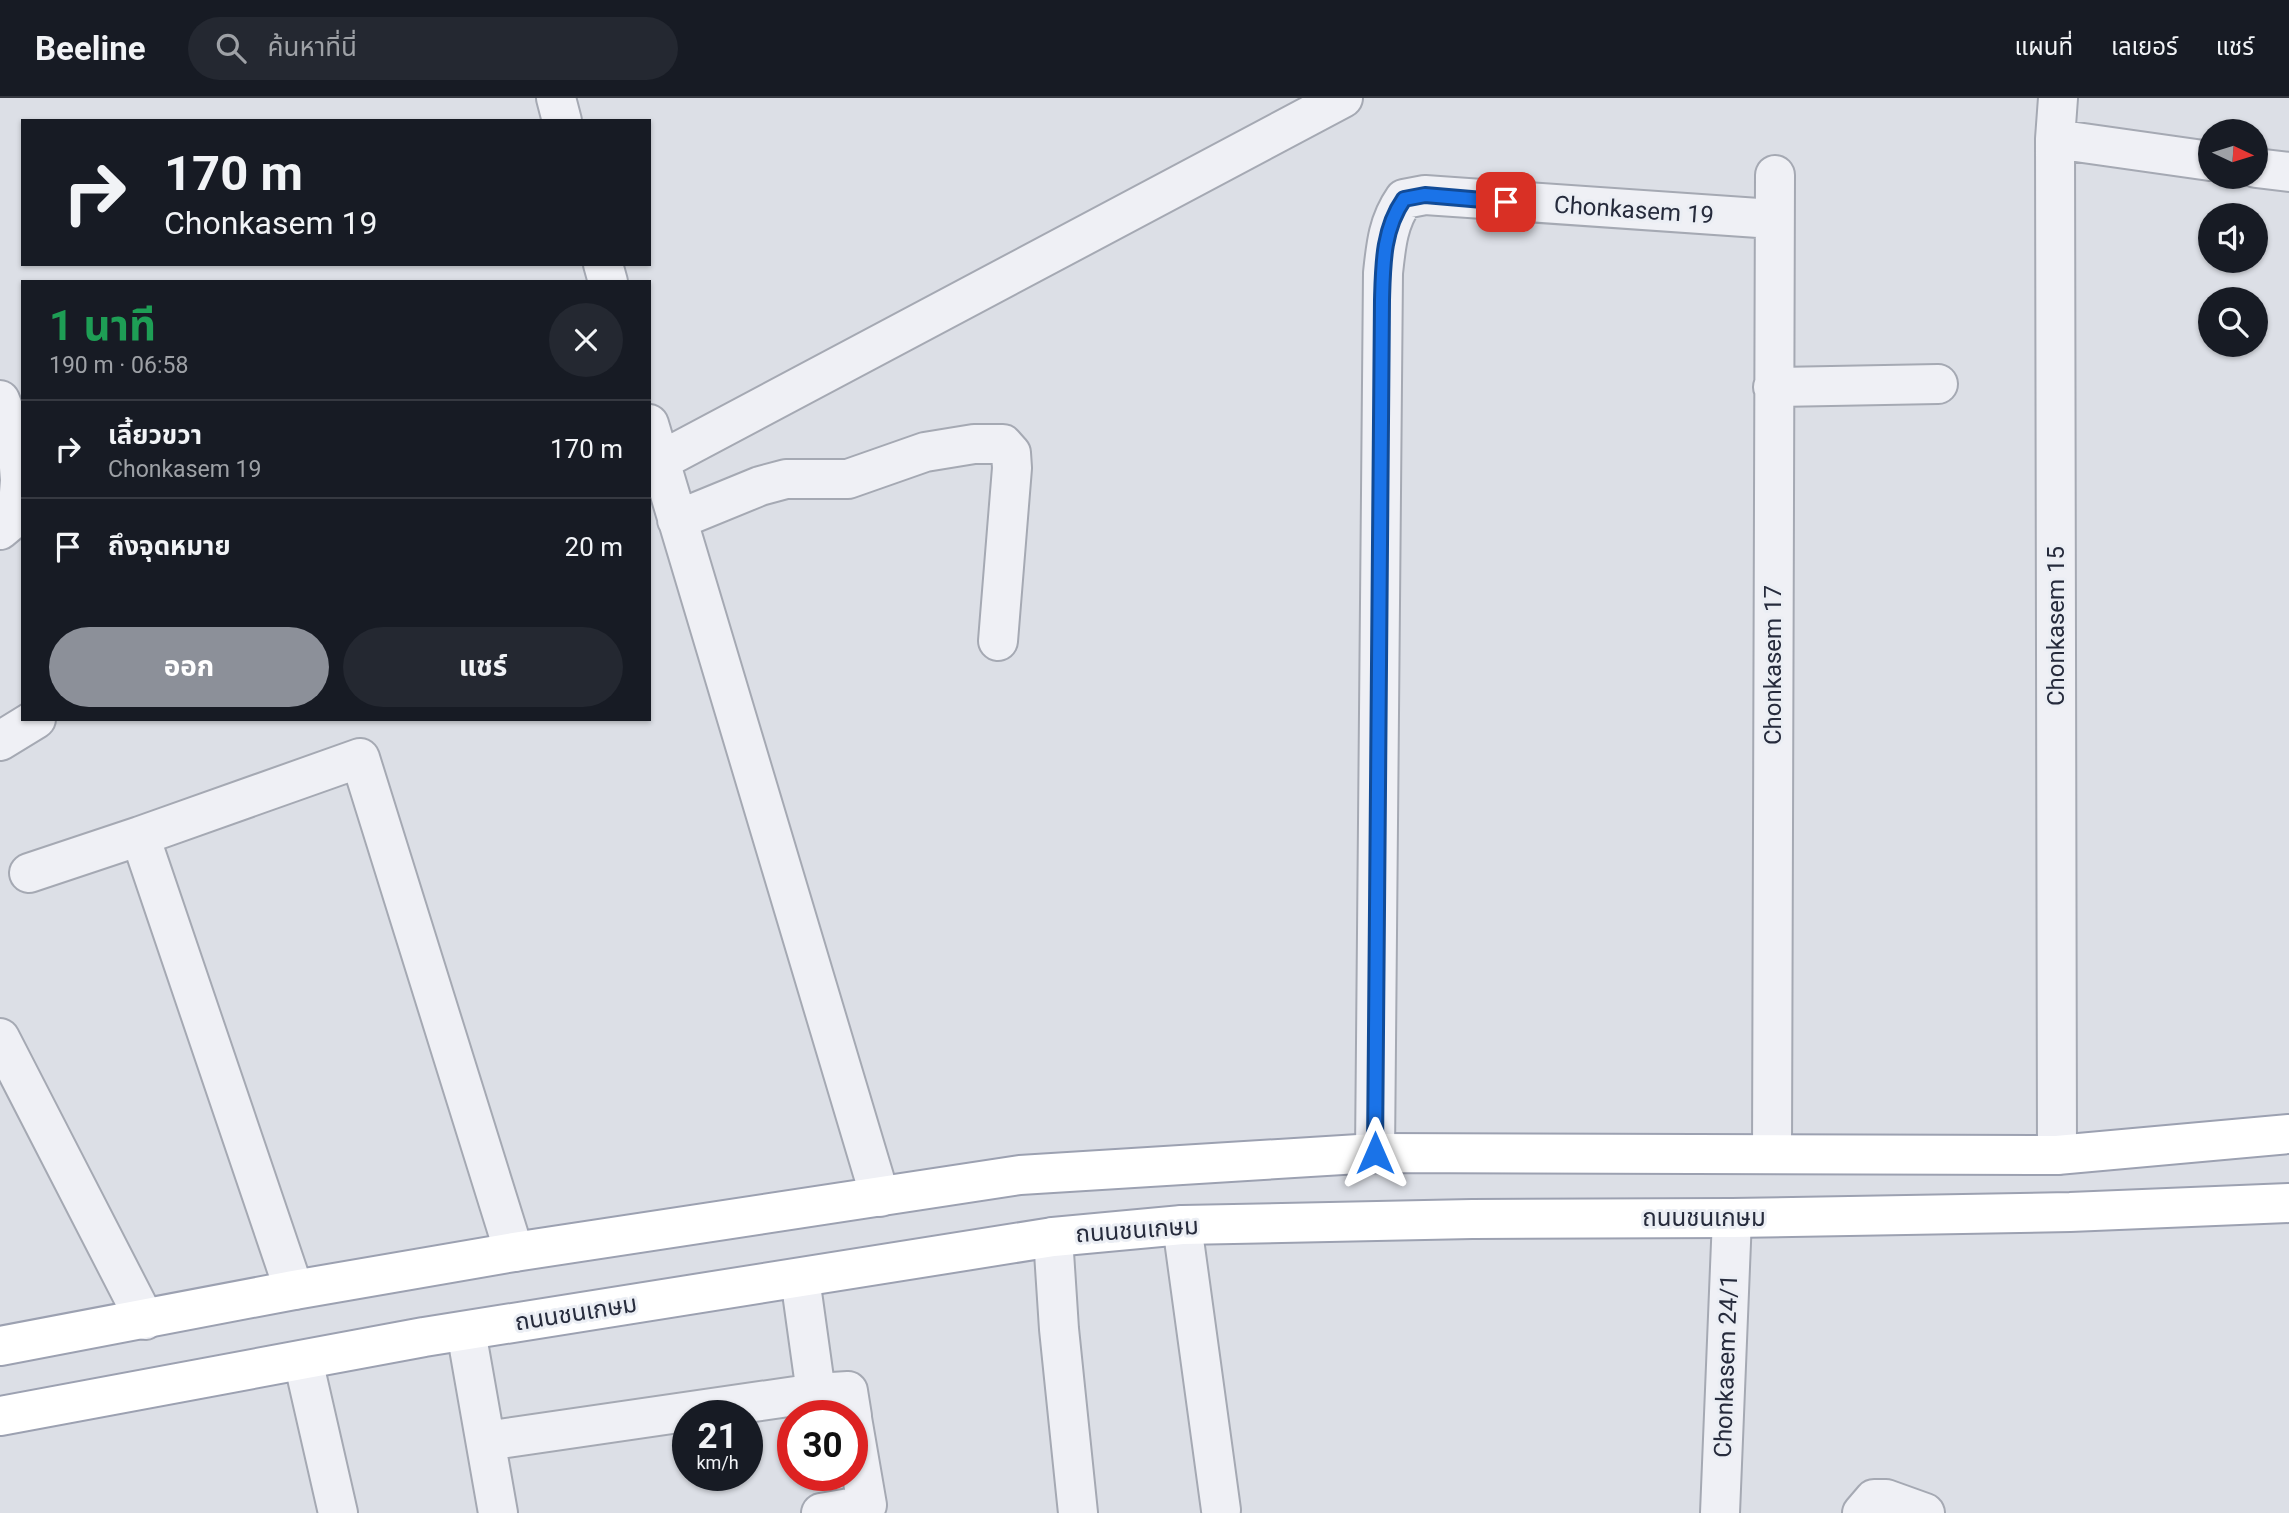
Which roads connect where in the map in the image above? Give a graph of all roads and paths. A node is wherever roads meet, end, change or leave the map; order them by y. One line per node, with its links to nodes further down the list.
1 (556, 98): 4 (street)
2 (1343, 98): 15 (street)
3 (2058, 98): 5 (street, Chonkasem 15)
4 (561, 119)
5 (2055, 139): 6 (street); 27 (street, Chonkasem 15)
6 (2198, 159)
7 (2268, 169): 8 (street)
8 (2289, 172)
9 (1775, 175): 10 (street, Chonkasem 17)
10 (1773, 219): 12 (street, Chonkasem 17); 25 (street, Chonkasem 19)
11 (1938, 384): 12 (street)
12 (1773, 387): 26 (street, Chonkasem 17)
13 (0, 400): 17 (street)
14 (651, 431): 15 (street)
15 (660, 460): 16 (street)
16 (677, 520): 18 (street); 28 (street)
17 (0, 530)
18 (998, 641)
19 (33, 721): 20 (street)
20 (0, 741)
21 (140, 836): 22 (street); 33 (street); 35 (street)
22 (29, 873)
23 (0, 1038): 36 (street)
24 (2289, 1134): 27 (main road)
25 (1375, 1153): 26 (main road); 28 (main road)
26 (1772, 1154): 27 (main road)
27 (2057, 1155)
28 (880, 1197): 33 (main road)
29 (2289, 1203): 30 (main road, ถนนชนเกษม)
30 (1732, 1219): 31 (main road, ถนนชนเกษม); 50 (street, Chonkasem 24/1)
31 (1182, 1225): 32 (main road, ถนนชนเกษม); 45 (street)
32 (1053, 1237): 34 (main road, ถนนชนเกษม); 49 (street)
33 (514, 1252): 35 (main road)
34 (800, 1278): 37 (main road, ถนนชนเกษม); 40 (street)
35 (295, 1290): 36 (main road)
36 (145, 1320): 38 (main road)
37 (466, 1331): 39 (main road, ถนนชนเกษม); 43 (street)
38 (0, 1346)
39 (303, 1360): 42 (main road, ถนนชนเกษม); 46 (street)
40 (816, 1393): 41 (street); 43 (street)
41 (849, 1400)
42 (0, 1416)
43 (486, 1441): 47 (street)
44 (865, 1491): 48 (street)
45 (1221, 1510)
46 (338, 1513)
47 (498, 1513)
48 (821, 1513)
49 (1078, 1513)
50 (1720, 1513)
51 (1862, 1513): 52 (street)
52 (1925, 1513)

